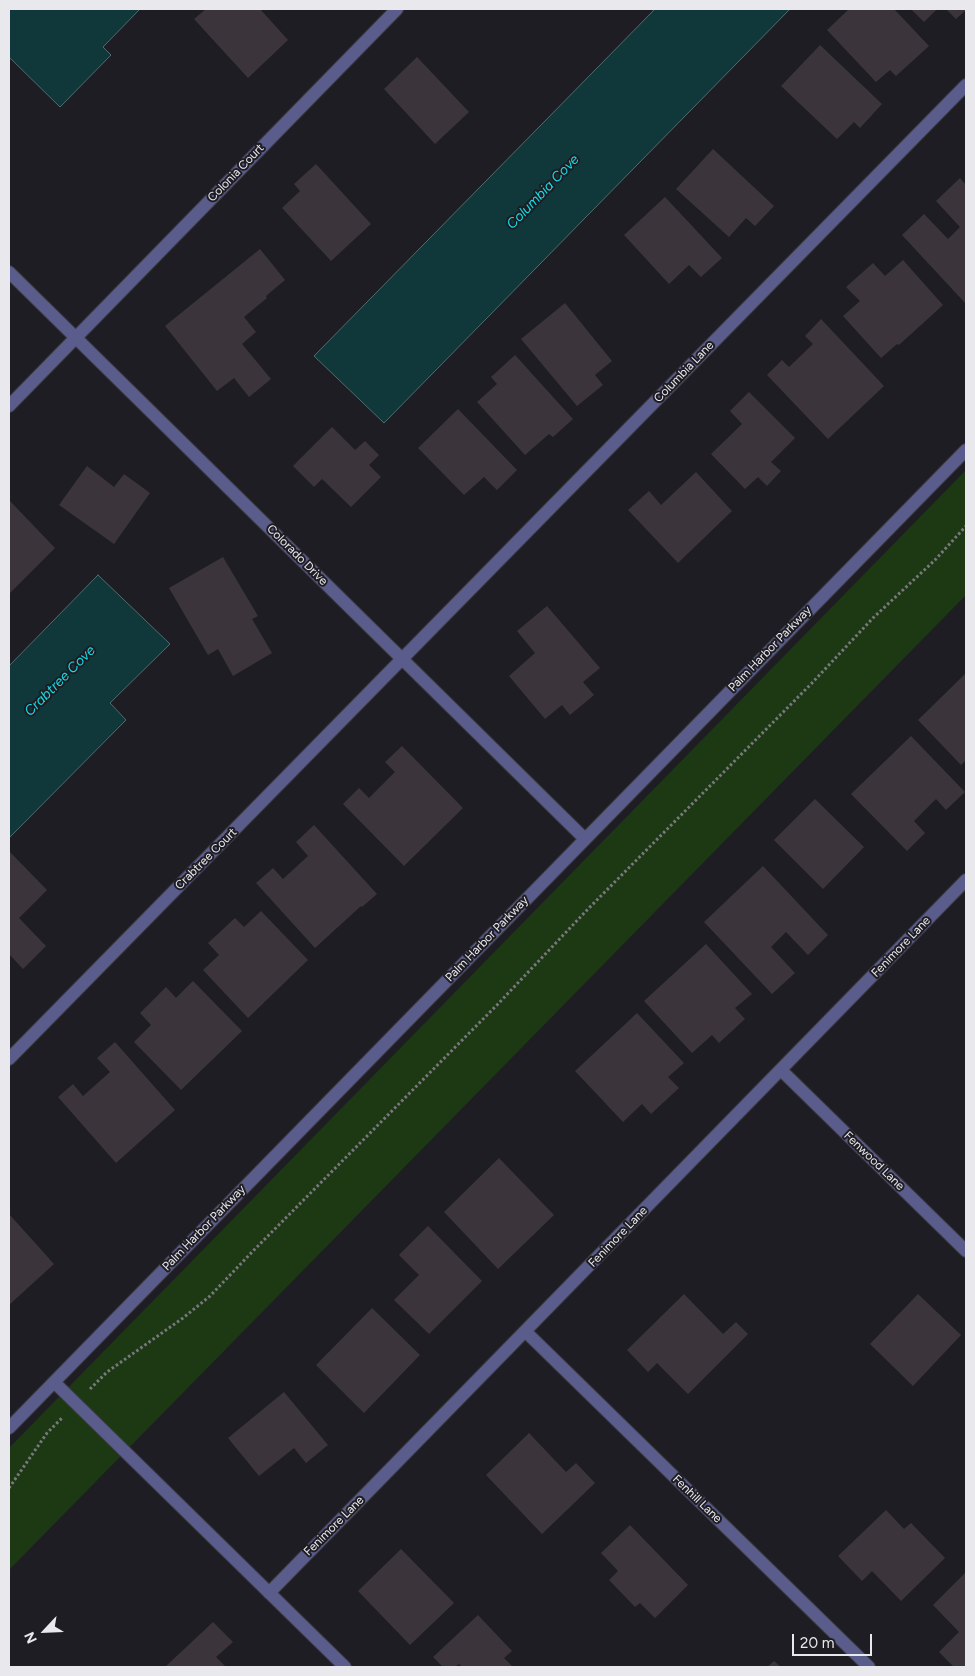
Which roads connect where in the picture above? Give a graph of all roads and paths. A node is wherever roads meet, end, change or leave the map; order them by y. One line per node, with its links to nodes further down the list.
1 (397, 9): 4 (street, Colonia Court)
2 (966, 85): 8 (street, Columbia Lane)
3 (9, 272): 4 (street, Colorado Drive)
4 (76, 337): 5 (street, Colonia Court); 8 (street, Colorado Drive)
5 (9, 406)
6 (966, 450): 9 (street, Palm Harbor Parkway)
7 (966, 526): 15 (path)
8 (402, 659): 9 (street, Colorado Drive); 11 (street, Crabtree Court)
9 (585, 838): 16 (street, Palm Harbor Parkway)
10 (966, 880): 12 (street, Fenimore Lane)
11 (9, 1059)
12 (781, 1070): 13 (street, Fenwood Lane); 14 (street, Fenimore Lane)
13 (966, 1251)
14 (526, 1332): 20 (street, Fenimore Lane); 22 (street, Fenhill Lane)
15 (107, 1372)
16 (54, 1382): 17 (street, Palm Harbor Parkway); 20 (street)
17 (9, 1428)
18 (47, 1433): 19 (path)
19 (9, 1488)
20 (268, 1593): 21 (street)
21 (345, 1667)
22 (869, 1667)

